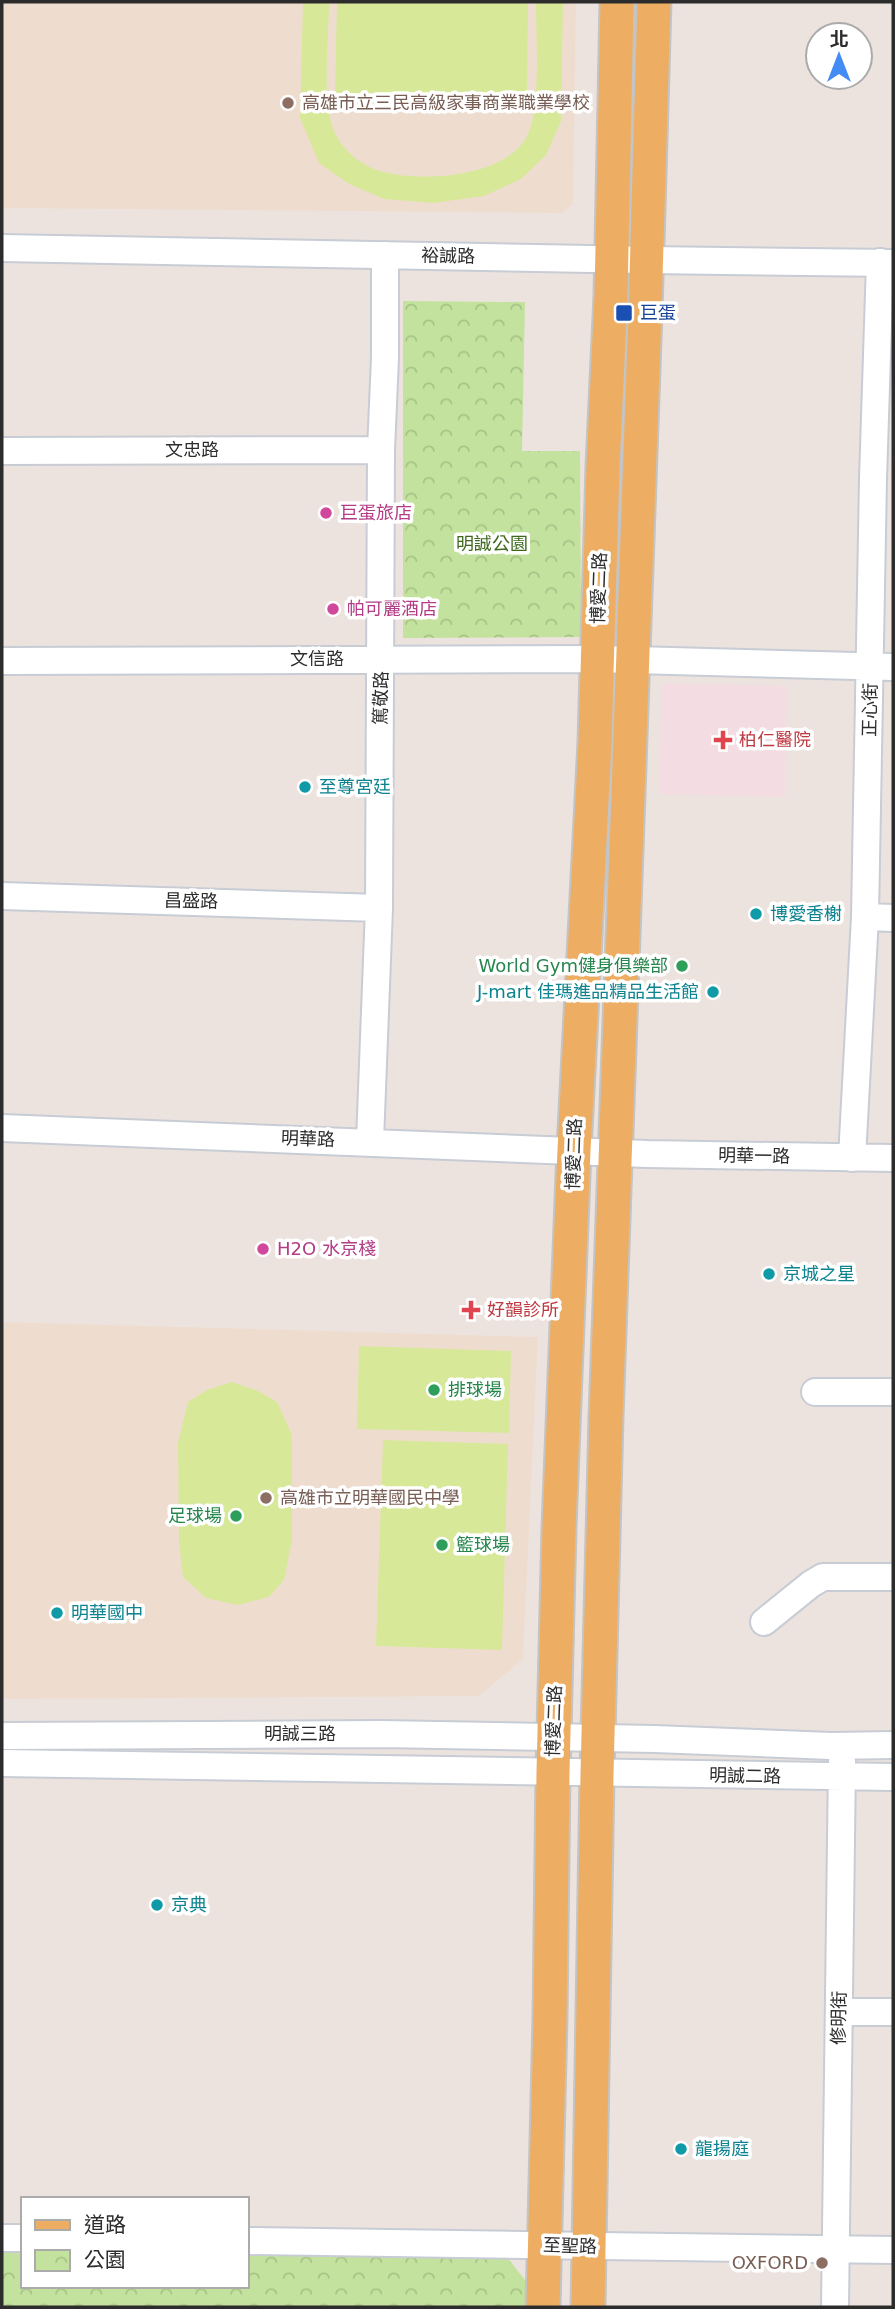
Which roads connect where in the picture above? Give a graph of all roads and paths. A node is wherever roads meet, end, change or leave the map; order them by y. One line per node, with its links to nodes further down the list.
1 (617, 2): 5 (main road, 博愛二路)
2 (654, 2): 6 (main road, 博愛二路)
3 (2, 248): 4 (street, 裕誠路)
4 (385, 255): 5 (street, 裕誠路); 8 (street, 篤敬路)
5 (612, 259): 6 (street, 裕誠路); 12 (main road, 博愛二路)
6 (646, 260): 7 (street, 裕誠路); 13 (main road, 博愛二路)
7 (887, 262): 10 (street, 正心街)
8 (381, 450): 9 (street, 文忠路); 11 (street, 篤敬路)
9 (2, 451)
10 (883, 480): 15 (street, 正心街)
11 (382, 659): 12 (street, 文信路); 14 (street, 文信路); 17 (street, 篤敬路)
12 (597, 659): 13 (street, 文信路); 22 (main road, 博愛二路)
13 (632, 659): 15 (street, 文信路); 23 (main road, 博愛二路)
14 (2, 662)
15 (882, 666): 18 (street, 正心街)
16 (2, 896): 17 (street, 昌盛路)
17 (379, 908): 21 (street, 篤敬路)
18 (865, 917): 19 (street); 24 (street, 正心街)
19 (893, 918)
20 (2, 1129): 21 (street, 明華路)
21 (370, 1141): 22 (street, 明華路)
22 (574, 1150): 23 (street, 明華路); 31 (main road, 博愛二路)
23 (615, 1151): 24 (street, 明華一路); 32 (main road, 博愛二路)
24 (852, 1158): 25 (street, 明華一路)
25 (893, 1158)
26 (815, 1392): 27 (street)
27 (893, 1392)
28 (893, 1577): 29 (street)
29 (764, 1622)
30 (2, 1736): 31 (street, 明誠三路)
31 (553, 1737): 32 (street, 明誠三路); 36 (main road, 博愛二路)
32 (598, 1737): 33 (street, 明誠二路); 37 (main road, 博愛二路)
33 (843, 1737): 34 (street, 明誠二路); 38 (street, 修明街)
34 (893, 1745)
35 (2, 1763): 36 (street, 明誠三路)
36 (552, 1773): 37 (street, 明誠三路); 45 (main road, 博愛二路)
37 (597, 1774): 38 (street, 明誠二路); 46 (main road, 博愛二路)
38 (842, 1777): 39 (street, 明誠二路); 40 (street, 修明街)
39 (893, 1777)
40 (839, 2012): 41 (street); 47 (street, 修明街)
41 (893, 2012)
42 (2, 2238): 43 (street)
43 (21, 2238)
44 (248, 2241): 45 (street, 至聖路)
45 (546, 2245): 46 (street, 至聖路); 49 (main road, 博愛二路)
46 (590, 2248): 47 (street, 至聖路); 50 (main road, 博愛二路)
47 (835, 2250): 48 (street, 至聖路); 51 (street, 修明街)
48 (893, 2250)
49 (543, 2307)
50 (588, 2307)
51 (835, 2307)

